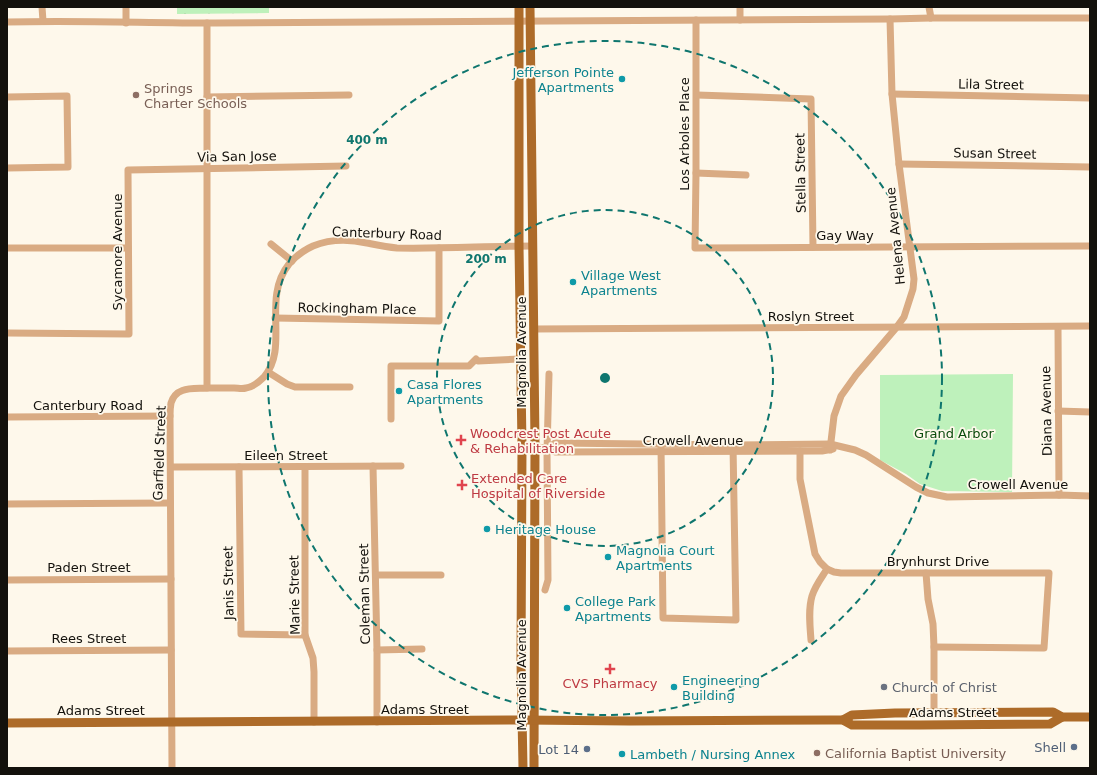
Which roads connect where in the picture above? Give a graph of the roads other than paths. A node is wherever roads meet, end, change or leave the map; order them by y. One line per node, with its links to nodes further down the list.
1 (42, 7): 12 (street)
2 (126, 7): 16 (street)
3 (519, 7): 14 (main road, Magnolia Avenue)
4 (530, 7): 15 (main road, Magnolia Avenue)
5 (740, 7): 11 (street)
6 (929, 7): 7 (street)
7 (931, 18): 8 (street); 9 (street)
8 (1090, 18)
9 (890, 19): 11 (street); 18 (street, Helena Avenue)
10 (696, 20): 11 (street); 15 (street); 19 (street, Los Arboles Place)
11 (740, 20)
12 (43, 21): 13 (street); 16 (street)
13 (7, 22)
14 (519, 22): 15 (street); 17 (street); 33 (main road, Magnolia Avenue)
15 (530, 22): 34 (main road, Magnolia Avenue)
16 (126, 23): 17 (street)
17 (207, 23): 22 (street)
18 (892, 94): 23 (street, Lila Street); 24 (street, Helena Avenue)
19 (697, 95): 30 (street, Los Arboles Place); 36 (street, Stella Street)
20 (349, 96): 22 (street)
21 (7, 97): 27 (street)
22 (207, 97): 28 (street)
23 (1090, 98)
24 (899, 164): 26 (street, Susan Street); 37 (street, Helena Avenue)
25 (346, 166): 28 (street, Via San Jose)
26 (1090, 167)
27 (7, 168)
28 (207, 168): 29 (street, Via San Jose); 53 (street)
29 (128, 170): 39 (street, Sycamore Avenue)
30 (696, 173): 31 (street); 41 (street, Los Arboles Place)
31 (746, 175)
32 (271, 244): 42 (street)
33 (519, 246): 34 (street, Canterbury Road); 40 (street, Canterbury Road); 49 (main road, Magnolia Avenue)
34 (533, 246): 47 (main road, Magnolia Avenue)
35 (1090, 246): 37 (street, Gay Way)
36 (813, 247): 37 (street, Gay Way); 41 (street, Gay Way)
37 (909, 247): 46 (street, Helena Avenue)
38 (7, 248): 39 (street)
39 (128, 248): 48 (street, Sycamore Avenue)
40 (439, 248): 42 (street, Canterbury Road); 43 (street, Rockingham Place)
41 (695, 248)
42 (292, 261): 43 (street, Canterbury Road)
43 (275, 318): 50 (street, Canterbury Road)
44 (1090, 326): 45 (street, Roslyn Street)
45 (1058, 327): 46 (street, Roslyn Street); 54 (street, Diana Avenue)
46 (896, 328): 47 (street, Roslyn Street); 61 (street, Helena Avenue)
47 (533, 329): 60 (main road, Magnolia Avenue)
48 (7, 333)
49 (520, 359): 58 (street); 59 (main road, Magnolia Avenue)
50 (268, 372): 52 (street); 53 (street, Canterbury Road)
51 (548, 374): 62 (street)
52 (350, 387)
53 (207, 388): 56 (street, Garfield Street)
54 (1058, 411): 55 (street); 71 (street, Diana Avenue)
55 (1090, 412)
56 (170, 416): 57 (street, Canterbury Road); 69 (street, Garfield Street)
57 (7, 417)
58 (391, 419)
59 (522, 446): 60 (street, Crowell Avenue); 93 (main road, Magnolia Avenue)
60 (535, 447): 62 (street, Crowell Avenue); 94 (main road, Magnolia Avenue)
61 (830, 447): 64 (street, Crowell Avenue); 65 (street, Crowell Avenue); 71 (street, Crowell Avenue)
62 (548, 448): 63 (street, Crowell Avenue); 81 (street)
63 (661, 448): 64 (street, Crowell Avenue); 64 (street)
64 (733, 448): 65 (street, Crowell Avenue)
65 (800, 451): 75 (street)
66 (305, 466): 67 (street, Eileen Street); 70 (street, Eileen Street); 82 (street, Marie Street)
67 (373, 466): 68 (street, Eileen Street); 77 (street, Coleman Street)
68 (401, 466)
69 (171, 467): 70 (street, Eileen Street); 73 (street, Garfield Street)
70 (238, 467): 82 (street, Janis Street)
71 (1059, 495): 72 (street, Crowell Avenue)
72 (1090, 496)
73 (170, 503): 74 (street); 79 (street, Garfield Street)
74 (7, 504)
75 (827, 569): 76 (street, Brynhurst Drive); 83 (street)
76 (926, 573): 84 (street); 84 (street, Brynhurst Drive)
77 (376, 575): 78 (street); 87 (street, Coleman Street)
78 (441, 575)
79 (171, 579): 80 (street, Paden Street); 86 (street, Garfield Street)
80 (7, 580)
81 (545, 590)
82 (305, 635): 96 (street, Marie Street)
83 (810, 640)
84 (934, 648): 89 (street)
85 (422, 649): 87 (street)
86 (171, 650): 88 (street, Rees Street); 99 (street, Garfield Street)
87 (377, 650): 97 (street, Coleman Street)
88 (7, 651)
89 (934, 712): 90 (main road, Adams Street); 91 (main road, Adams Street)
90 (876, 714): 95 (main road, Adams Street); 100 (main road)
91 (1062, 717): 92 (main road, Adams Street); 100 (main road, Adams Street)
92 (1090, 717)
93 (523, 720): 94 (main road, Adams Street); 97 (main road, Adams Street); 102 (main road, Magnolia Avenue)
94 (534, 720): 95 (main road, Adams Street); 103 (main road, Magnolia Avenue)
95 (842, 720): 100 (main road, Adams Street)
96 (314, 722): 97 (main road, Adams Street); 99 (main road, Adams Street)
97 (377, 722)
98 (7, 723): 99 (main road, Adams Street)
99 (172, 723): 101 (street, Garfield Street)
100 (868, 725)
101 (172, 768)
102 (523, 768)
103 (534, 768)

